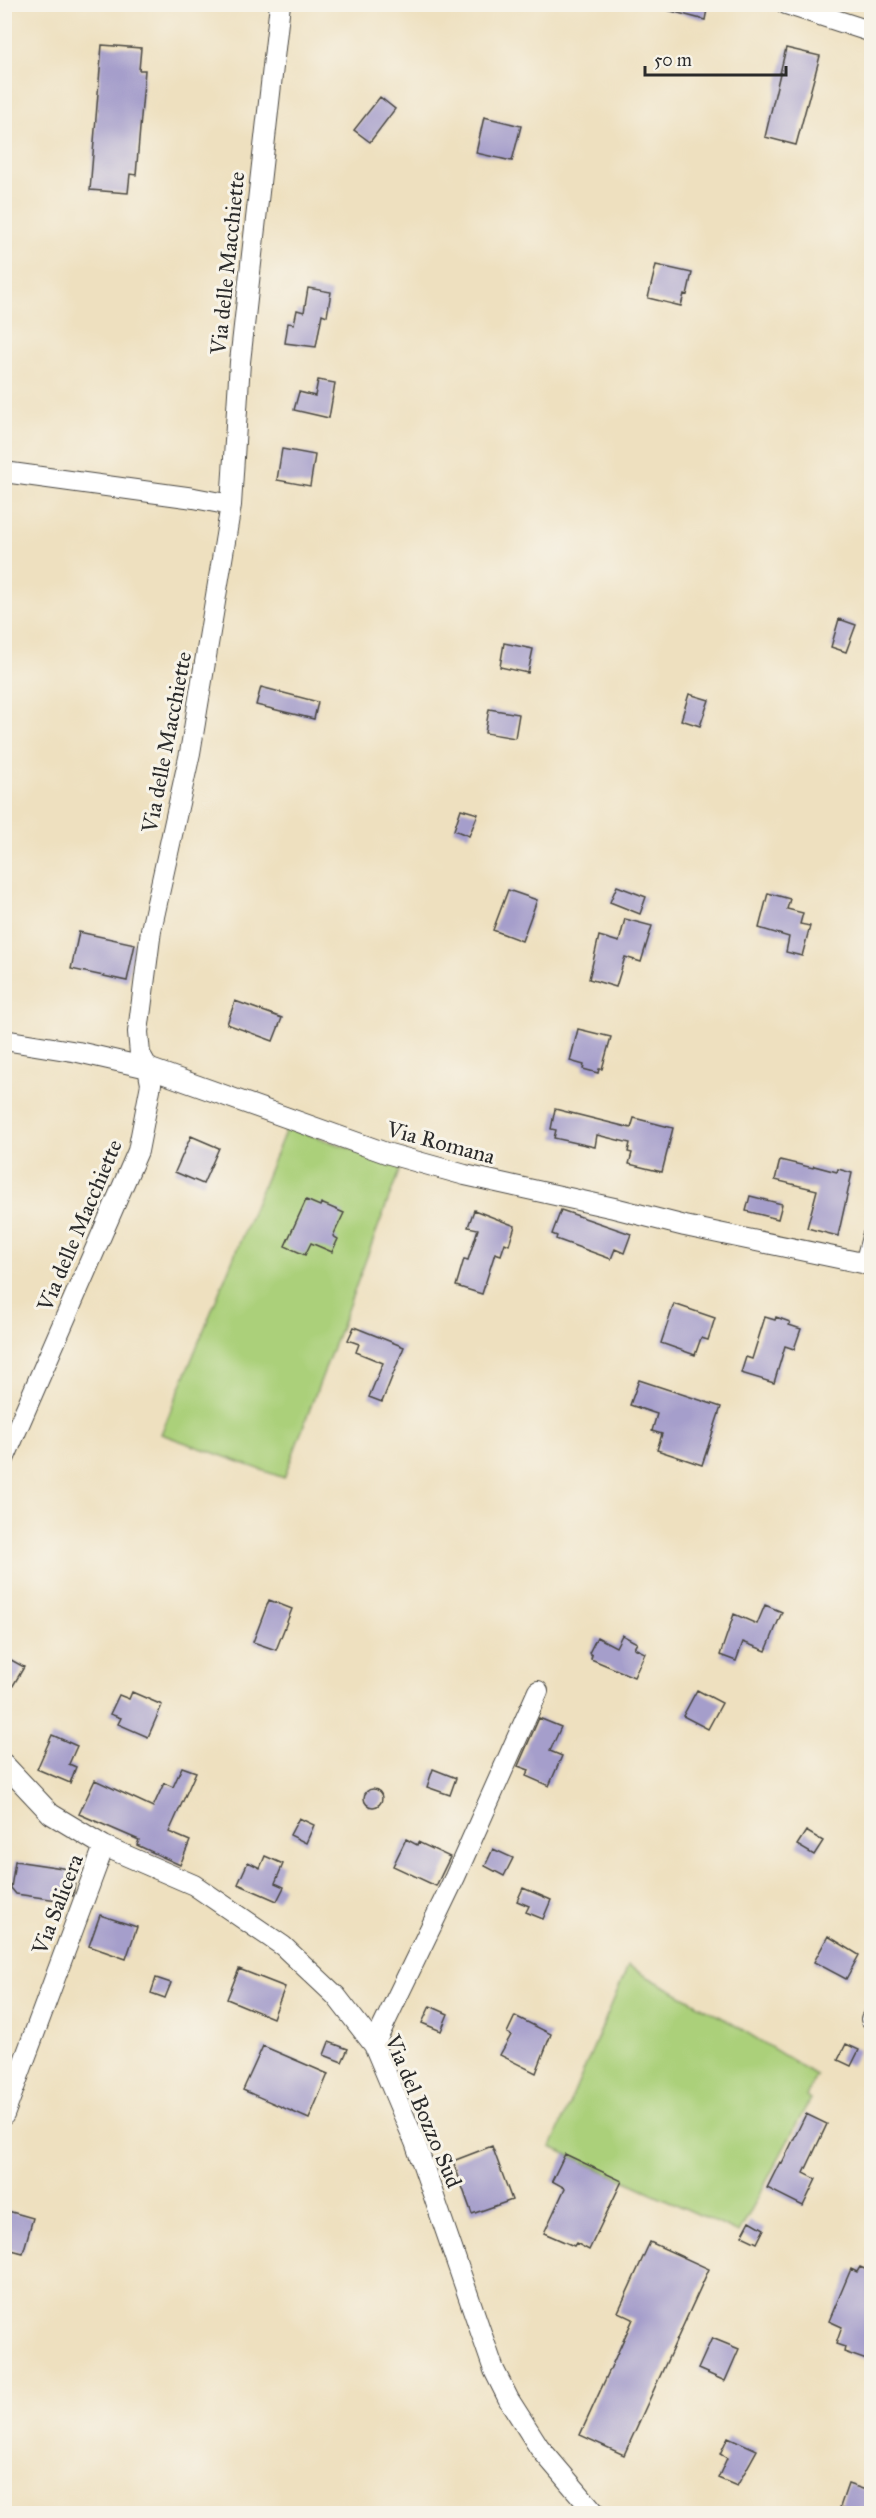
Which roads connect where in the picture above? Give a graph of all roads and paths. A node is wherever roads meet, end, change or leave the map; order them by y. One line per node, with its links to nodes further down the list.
1 (280, 4): 5 (street, Via delle Macchiette)
2 (786, 4): 3 (street)
3 (872, 32)
4 (4, 472): 5 (street)
5 (231, 505): 7 (street, Via delle Macchiette)
6 (4, 1040): 7 (street, Via Romana)
7 (148, 1068): 9 (street, Via Romana); 10 (street, Via delle Macchiette)
8 (872, 1237): 9 (street)
9 (868, 1265)
10 (4, 1459)
11 (538, 1691): 14 (street)
12 (4, 1764): 13 (street, Via del Bozzo Sud)
13 (104, 1845): 14 (street, Via del Bozzo Sud); 15 (street, Via Salicera)
14 (374, 2045): 16 (street, Via del Bozzo Sud)
15 (4, 2115)
16 (596, 2514)

